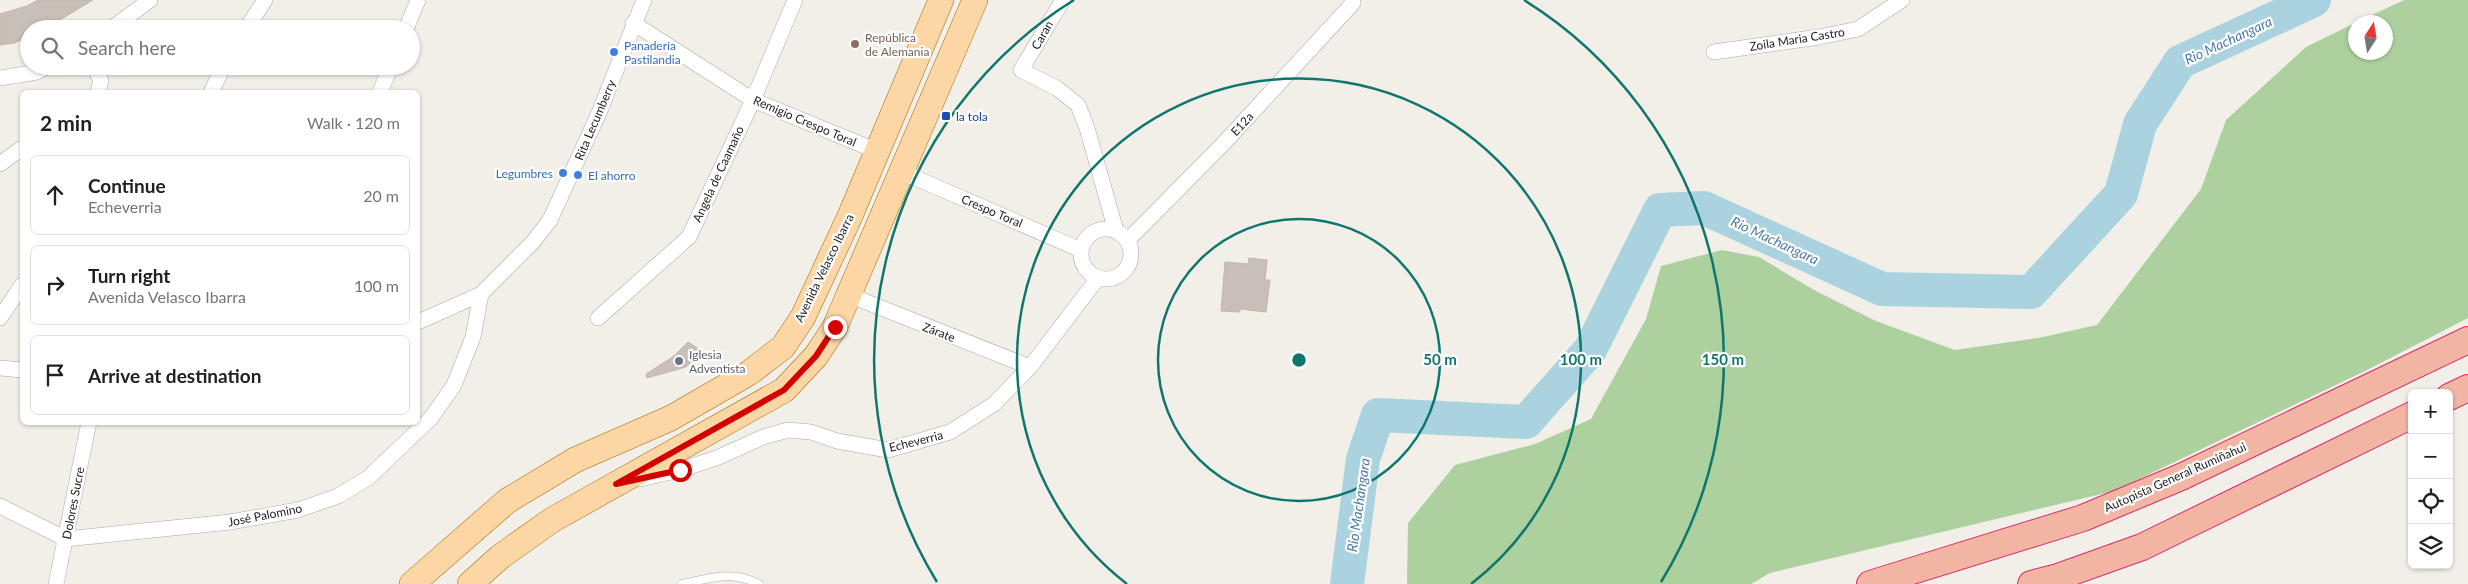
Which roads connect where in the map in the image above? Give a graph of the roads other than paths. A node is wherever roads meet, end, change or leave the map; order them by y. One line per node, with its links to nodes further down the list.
1 (150, 0): 11 (street)
2 (265, 0): 12 (street)
3 (418, 0): 13 (street)
4 (644, 0): 14 (street, Rita Lecumberry)
5 (795, 0): 24 (street, Angela de Caamaño)
6 (941, 0): 26 (main road, Avenida Velasco Ibarra)
7 (975, 0): 28 (main road)
8 (1063, 0): 29 (street, Caran)
9 (1902, 0): 15 (street, Zoila Maria Castro)
10 (1353, 3): 29 (street, E12a)
11 (123, 20)
12 (252, 20)
13 (410, 20)
14 (634, 23): 24 (street, Remigio Crespo Toral); 33 (street, Rita Lecumberry)
15 (1714, 52)
16 (20, 75): 20 (street)
17 (99, 75): 21 (street)
18 (220, 75): 22 (street)
19 (387, 75): 23 (street)
20 (0, 78)
21 (99, 90)
22 (212, 90)
23 (381, 90)
24 (752, 100): 26 (street, Remigio Crespo Toral); 36 (street, Angela de Caamaño)
25 (20, 149): 27 (street)
26 (876, 152): 50 (main road, Avenida Velasco Ibarra)
27 (0, 164)
28 (902, 172): 30 (street, Crespo Toral); 34 (main road)
29 (1122, 236): 30 (street); 31 (street)
30 (1081, 250): 31 (street)
31 (1098, 278): 39 (street, Echeverria)
32 (20, 288): 35 (street)
33 (481, 294): 37 (street, Rita Lecumberry); 48 (street, José Palomino)
34 (849, 295): 39 (street, Zárate); 46 (main road)
35 (0, 318)
36 (598, 318)
37 (420, 321)
38 (2468, 340): 54 (highway, Autopista General Rumiñahui)
39 (1030, 367): 46 (street, Echeverria)
40 (0, 368): 41 (street)
41 (20, 370)
42 (2468, 388): 43 (highway)
43 (2453, 395)
44 (2408, 417): 55 (highway)
45 (88, 425): 48 (street, Dolores Sucre)
46 (616, 484): 51 (main road)
47 (0, 506): 48 (street)
48 (66, 540): 49 (street, Dolores Sucre)
49 (56, 584)
50 (412, 584)
51 (470, 584)
52 (682, 584): 53 (lane)
53 (759, 584)
54 (1870, 584)
55 (2031, 584)

